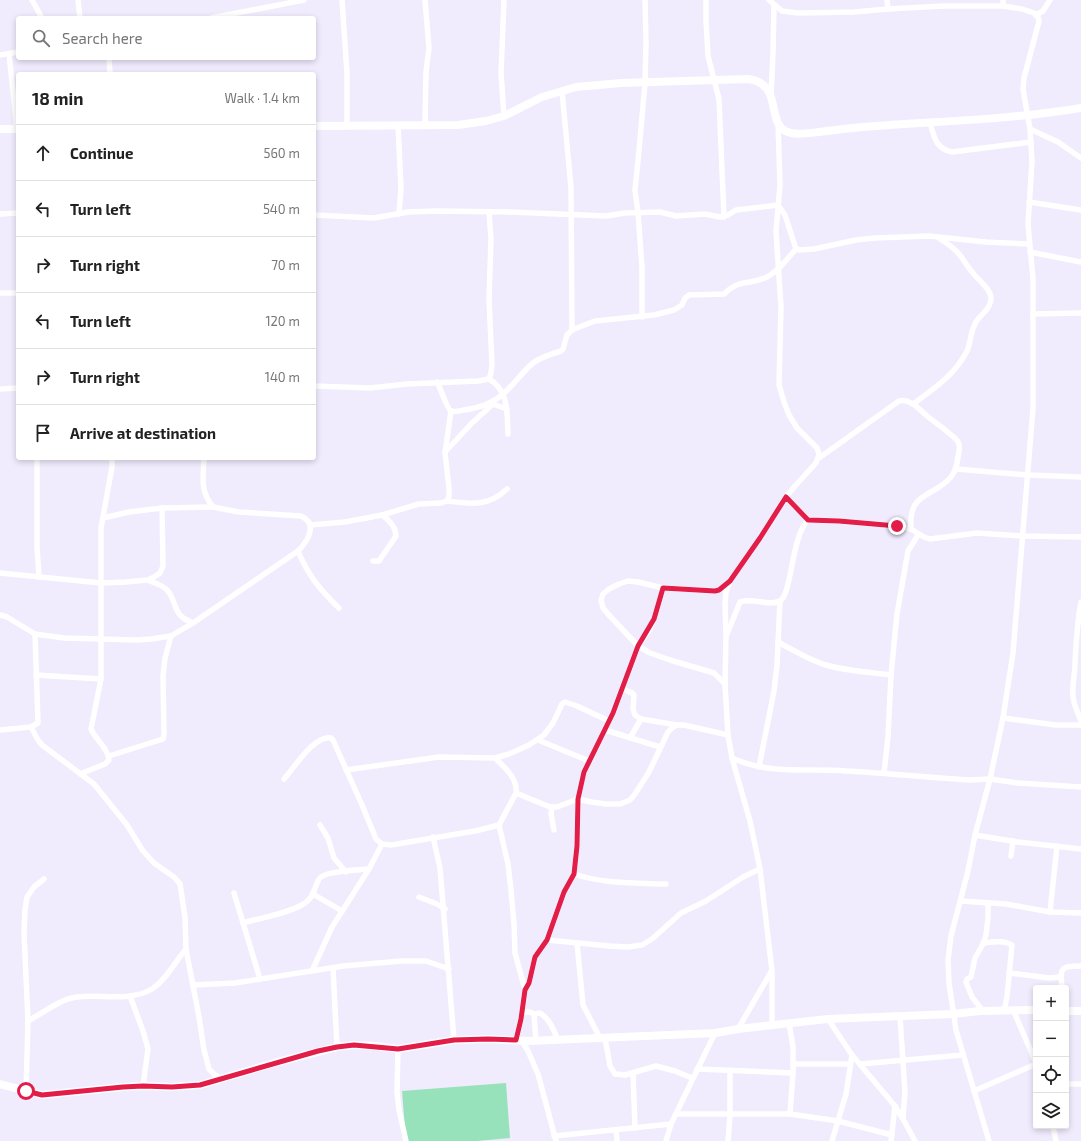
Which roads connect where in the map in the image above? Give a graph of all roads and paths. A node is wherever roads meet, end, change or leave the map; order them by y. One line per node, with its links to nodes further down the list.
1 (32, 0): 15 (street)
2 (78, 0): 16 (street)
3 (304, 0): 17 (street)
4 (342, 0): 33 (street)
5 (425, 0): 35 (street)
6 (504, 0): 28 (street)
7 (645, 0): 24 (street)
8 (706, 0): 23 (street)
9 (887, 0): 13 (street)
10 (1050, 0): 14 (street)
11 (770, 1): 13 (street); 26 (street)
12 (1003, 3): 13 (street); 14 (street)
13 (888, 9)
14 (1036, 14): 29 (street)
15 (41, 16)
16 (80, 16)
17 (222, 16)
18 (16, 52): 19 (street)
19 (9, 54): 20 (street); 30 (street)
20 (0, 55)
21 (109, 60): 22 (street)
22 (110, 72)
23 (715, 81): 24 (street); 26 (street); 52 (street)
24 (645, 83): 25 (street); 47 (street)
25 (562, 90): 28 (street); 50 (street)
26 (771, 96): 32 (street)
27 (1081, 108): 29 (street)
28 (504, 116): 35 (street)
29 (1027, 116): 31 (street); 39 (street)
30 (16, 120)
31 (930, 122): 32 (street); 40 (street)
32 (778, 123): 43 (street)
33 (347, 125): 34 (street); 36 (street)
34 (398, 125): 35 (street); 49 (street)
35 (425, 125)
36 (316, 126)
37 (0, 129): 38 (street)
38 (16, 129)
39 (1030, 129): 40 (street); 41 (street)
40 (1031, 142): 42 (street)
41 (1081, 158)
42 (1029, 202): 44 (street); 54 (street)
43 (778, 205): 52 (street); 55 (street); 58 (street)
44 (1081, 210)
45 (489, 212): 49 (street); 50 (street); 67 (street)
46 (16, 213): 48 (street)
47 (638, 213): 50 (street); 52 (street); 65 (street)
48 (0, 214)
49 (399, 214): 51 (street)
50 (571, 214): 66 (street)
51 (316, 215)
52 (724, 217)
53 (939, 237): 54 (street); 55 (street); 74 (street)
54 (1029, 244): 56 (street)
55 (796, 249): 57 (street)
56 (1030, 252): 59 (street); 64 (street)
57 (790, 256): 58 (street); 60 (street)
58 (778, 259): 60 (street)
59 (1081, 262)
60 (779, 269): 65 (street); 79 (street)
61 (0, 293): 62 (street)
62 (16, 293)
63 (1081, 313): 64 (street)
64 (1033, 314): 84 (street)
65 (642, 317): 66 (street)
66 (572, 330): 72 (street)
67 (488, 378): 68 (street); 72 (street)
68 (437, 382): 69 (street); 76 (street)
69 (316, 386)
70 (16, 388): 71 (street)
71 (0, 389)
72 (503, 394): 73 (street); 75 (street)
73 (491, 404): 75 (street); 76 (street); 78 (street)
74 (913, 404): 79 (street); 83 (street)
75 (507, 410): 77 (street)
76 (451, 411): 78 (street)
77 (508, 434)
78 (445, 453): 88 (street)
79 (819, 458): 87 (street)
80 (37, 460): 102 (street)
81 (112, 460): 92 (street)
82 (204, 460): 90 (street)
83 (956, 469): 84 (street); 95 (street)
84 (1028, 475): 85 (street); 97 (street)
85 (1081, 477)
86 (507, 489): 88 (street)
87 (786, 497): 93 (street); 104 (street)
88 (447, 501): 91 (street)
89 (162, 508): 90 (street); 92 (street); 103 (street)
90 (213, 508): 94 (street)
91 (382, 515): 94 (street); 100 (street)
92 (103, 518): 105 (street)
93 (808, 520): 95 (street); 107 (street)
94 (310, 525): 99 (street)
95 (911, 530): 96 (street)
96 (918, 535): 97 (street); 119 (street)
97 (1023, 536): 98 (street); 124 (street)
98 (1081, 537)
99 (298, 551): 109 (street); 111 (street)
100 (373, 561)
101 (0, 573): 102 (street)
102 (39, 577): 105 (street)
103 (148, 580): 105 (street); 111 (street)
104 (730, 581): 106 (street); 114 (street)
105 (101, 582): 115 (street)
106 (663, 588): 117 (street); 117 (street)
107 (780, 601): 114 (street); 116 (street)
108 (1081, 602): 118 (street)
109 (339, 608)
110 (0, 615): 112 (street)
111 (194, 623): 113 (street)
112 (35, 634): 115 (street); 120 (street)
113 (171, 636): 115 (street); 137 (street)
114 (726, 637): 122 (street)
115 (102, 639): 121 (street)
116 (778, 642): 119 (street); 141 (street)
117 (638, 646): 122 (street); 123 (street)
118 (1078, 664): 127 (street)
119 (891, 675): 143 (street)
120 (36, 676): 121 (street); 130 (street)
121 (101, 679): 137 (street)
122 (725, 684): 133 (street)
123 (623, 689): 125 (street); 126 (street)
124 (1003, 718): 129 (street); 146 (street)
125 (641, 719): 128 (street); 134 (street)
126 (609, 721): 132 (street); 135 (street)
127 (1081, 721)
128 (677, 725): 133 (street); 136 (street)
129 (1081, 725)
130 (31, 727): 131 (street); 144 (street)
131 (0, 730)
132 (605, 730): 134 (street); 140 (street)
133 (728, 735): 139 (street)
134 (630, 738): 136 (street)
135 (538, 740): 138 (street); 140 (street)
136 (660, 747): 149 (street)
137 (109, 756): 144 (street)
138 (495, 758): 142 (street); 148 (street)
139 (732, 758): 141 (street); 161 (street)
140 (589, 761): 149 (street)
141 (759, 767): 143 (street)
142 (346, 770): 145 (street); 157 (street)
143 (884, 773): 146 (street)
144 (80, 774): 180 (street)
145 (284, 779)
146 (990, 779): 147 (street); 154 (street)
147 (1081, 787)
148 (516, 793): 150 (street); 151 (street)
149 (578, 799): 150 (street); 164 (street)
150 (552, 807): 153 (street)
151 (499, 825): 155 (street); 191 (street)
152 (320, 826): 163 (street)
153 (554, 830)
154 (974, 835): 156 (street); 170 (street)
155 (433, 837): 157 (street); 172 (street)
156 (1013, 841): 158 (street); 160 (street)
157 (382, 844): 162 (street)
158 (1057, 846): 159 (street); 174 (street)
159 (1081, 849)
160 (1011, 856)
161 (760, 869): 178 (street); 185 (street)
162 (369, 870): 163 (street); 173 (street)
163 (346, 872): 168 (street)
164 (574, 874): 166 (street); 177 (street)
165 (44, 879): 204 (street)
166 (666, 884)
167 (234, 892): 176 (street)
168 (313, 894): 173 (street); 176 (street)
169 (419, 897): 172 (street)
170 (961, 901): 171 (street); 201 (street)
171 (988, 903): 174 (street); 179 (street)
172 (445, 909): 183 (street)
173 (342, 911): 184 (street)
174 (1050, 912): 175 (street)
175 (1081, 913)
176 (243, 923): 188 (street)
177 (547, 940): 178 (street); 191 (street)
178 (577, 943): 209 (street)
179 (983, 944): 186 (street); 194 (street)
180 (186, 949): 189 (street); 192 (street)
181 (1081, 966): 187 (street)
182 (333, 968): 183 (street); 184 (street); 214 (street)
183 (449, 969): 210 (street)
184 (312, 971): 188 (street)
185 (772, 971): 206 (street); 207 (street)
186 (1009, 974): 187 (street); 195 (street)
187 (1060, 977): 190 (street)
188 (260, 979): 189 (street)
189 (193, 985): 229 (street)
190 (1061, 985)
191 (525, 990): 198 (street)
192 (130, 996): 204 (street); 233 (street)
193 (1033, 1010): 199 (street)
194 (983, 1011): 195 (street); 201 (street)
195 (1004, 1011): 199 (street)
196 (1069, 1011): 197 (street)
197 (1081, 1011)
198 (522, 1012): 200 (street); 212 (street)
199 (1014, 1012): 218 (street)
200 (534, 1014): 211 (street); 213 (street)
201 (953, 1014): 202 (street); 217 (street)
202 (900, 1016): 203 (street); 219 (street)
203 (828, 1020): 205 (street); 216 (street)
204 (28, 1021): 234 (street)
205 (789, 1023): 206 (street); 220 (street)
206 (772, 1025): 207 (street)
207 (738, 1029): 208 (street)
208 (715, 1033): 209 (street); 224 (street)
209 (603, 1038): 211 (street); 226 (street)
210 (454, 1040): 212 (street); 215 (street)
211 (558, 1040): 213 (street)
212 (519, 1041): 213 (street); 246 (street)
213 (536, 1041)
214 (337, 1047): 215 (street); 229 (street)
215 (398, 1049): 248 (street)
216 (852, 1055): 221 (street); 222 (street)
217 (963, 1055): 219 (street); 235 (street)
218 (1033, 1057)
219 (903, 1061): 222 (street); 240 (street)
220 (793, 1064): 221 (street); 227 (street)
221 (850, 1064): 241 (street)
222 (860, 1064): 236 (street)
223 (1033, 1065): 235 (street)
224 (697, 1069): 225 (street); 228 (street)
225 (730, 1072): 227 (street); 238 (street)
226 (633, 1073): 228 (street); 243 (street)
227 (793, 1073): 239 (street)
228 (692, 1078): 237 (street)
229 (222, 1079): 233 (street)
230 (0, 1084): 234 (street)
231 (1069, 1084): 232 (street)
232 (1081, 1084)
233 (143, 1086): 234 (street)
234 (26, 1091)
235 (974, 1092): 254 (street)
236 (895, 1106): 240 (street); 247 (street)
237 (676, 1114): 238 (street); 242 (street)
238 (730, 1114): 239 (street); 251 (street)
239 (790, 1114): 241 (street)
240 (903, 1119): 253 (street)
241 (838, 1120): 247 (street); 252 (street)
242 (672, 1124): 243 (street); 250 (street)
243 (635, 1128): 245 (street)
244 (1054, 1129): 255 (street)
245 (616, 1130): 246 (street); 249 (street)
246 (555, 1138)
247 (892, 1138)
248 (406, 1141)
249 (617, 1141)
250 (666, 1141)
251 (728, 1141)
252 (832, 1141)
253 (915, 1141)
254 (989, 1141)
255 (1056, 1141)

